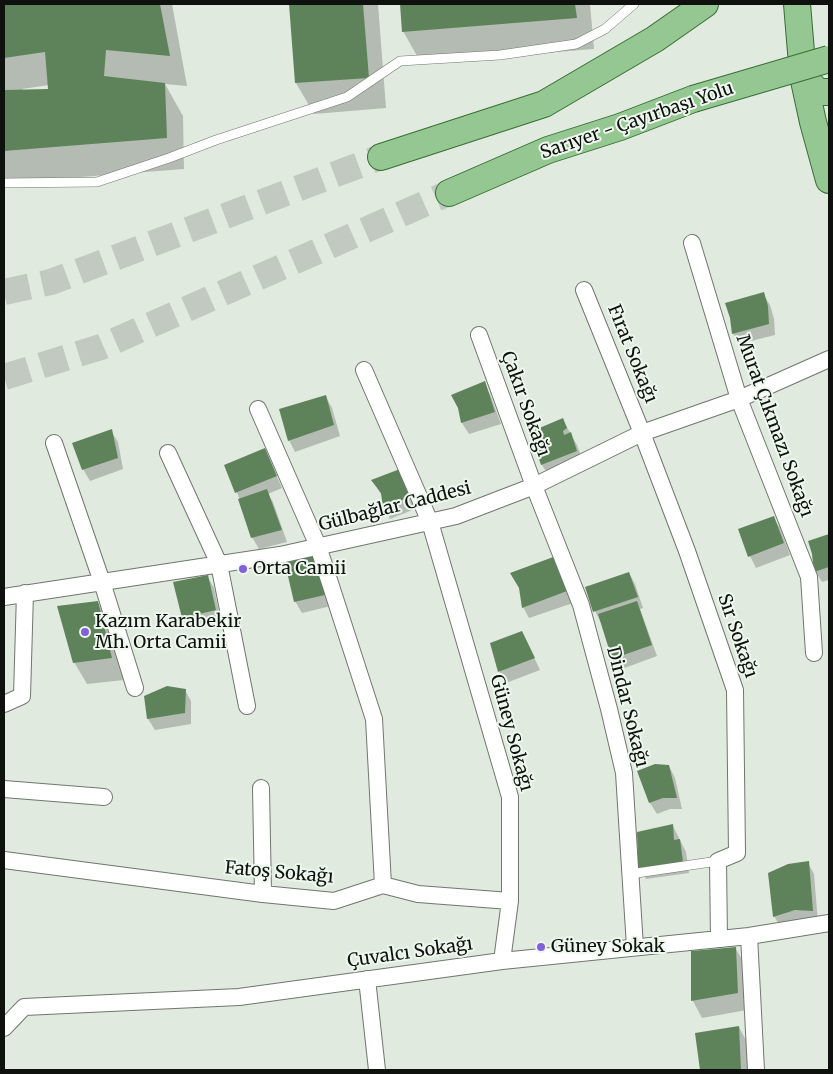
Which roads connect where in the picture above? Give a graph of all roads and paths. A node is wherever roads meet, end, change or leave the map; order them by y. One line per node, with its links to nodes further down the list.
1 (634, 4): 10 (lane)
2 (705, 4): 8 (main road)
3 (797, 4): 5 (main road)
4 (829, 58): 11 (main road, Sarıyer - Çayırbaşı Yolu, bridge)
5 (803, 76): 6 (main road); 7 (main road)
6 (829, 92)
7 (821, 130): 9 (main road)
8 (382, 157)
9 (829, 180)
10 (4, 183)
11 (450, 193)
12 (692, 243): 17 (street, Murat Çıkmazı Sokağı)
13 (584, 290): 19 (street, Fırat Sokağı)
14 (479, 335): 22 (street, Çakır Sokağı)
15 (829, 359): 17 (street, Gülbağlar Caddesi)
16 (364, 370): 23 (street, Güney Sokağı)
17 (740, 399): 19 (street, Gülbağlar Caddesi); 29 (street, Murat Çıkmazı Sokağı)
18 (258, 409): 24 (street)
19 (642, 433): 22 (street, Gülbağlar Caddesi); 37 (street, Sır Sokağı)
20 (54, 443): 26 (street)
21 (168, 453): 25 (street)
22 (534, 486): 23 (street, Gülbağlar Caddesi); 38 (street, Dindar Sokağı)
23 (430, 522): 24 (street, Gülbağlar Caddesi); 41 (street, Güney Sokağı)
24 (318, 546): 25 (street, Gülbağlar Caddesi); 39 (street)
25 (219, 564): 26 (street, Gülbağlar Caddesi); 32 (street)
26 (102, 582): 27 (street, Gülbağlar Caddesi); 30 (street)
27 (25, 593): 28 (street, Gülbağlar Caddesi); 31 (street)
28 (4, 596)
29 (814, 653)
30 (135, 688)
31 (4, 704)
32 (247, 706)
33 (261, 788): 40 (street)
34 (4, 789): 35 (street)
35 (104, 797)
36 (4, 860): 40 (street, Fatoş Sokağı)
37 (718, 861): 38 (lane); 44 (street)
38 (630, 874): 45 (street, Dindar Sokağı)
39 (383, 885): 40 (street, Fatoş Sokağı); 41 (street)
40 (263, 894)
41 (510, 901): 46 (street, Güney Sokağı)
42 (829, 923): 43 (street, Çuvalcı Sokağı)
43 (749, 936): 44 (street, Çuvalcı Sokağı); 50 (street)
44 (718, 939): 45 (street, Çuvalcı Sokağı)
45 (635, 947): 46 (street, Çuvalcı Sokağı)
46 (502, 961): 47 (street, Çuvalcı Sokağı)
47 (367, 979): 48 (street, Çuvalcı Sokağı); 49 (street)
48 (4, 1028)
49 (377, 1070)
50 (756, 1070)

